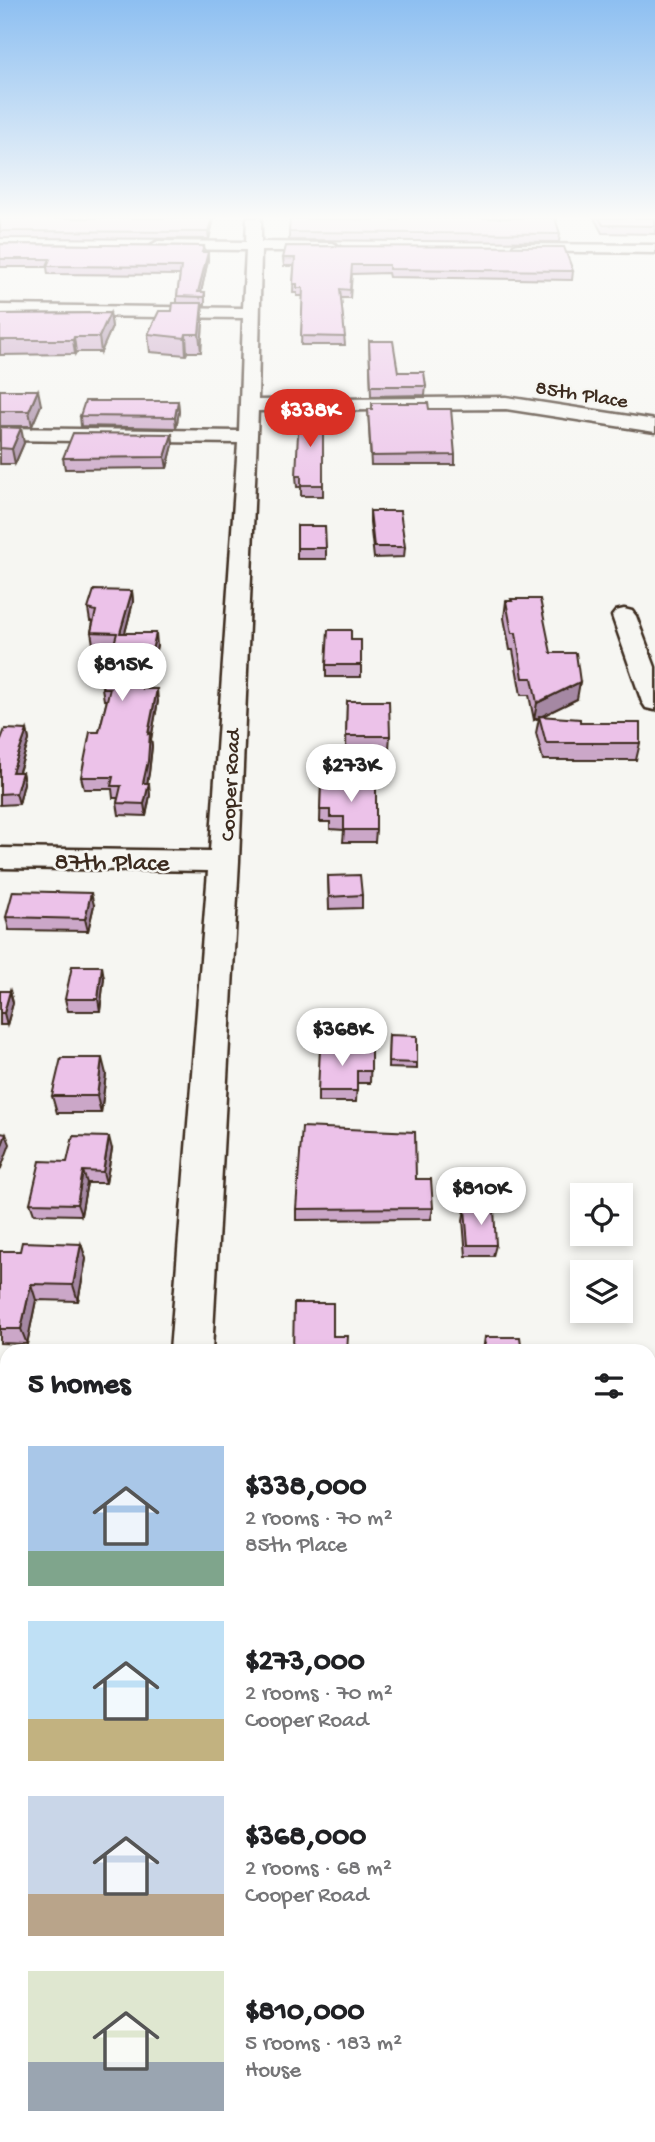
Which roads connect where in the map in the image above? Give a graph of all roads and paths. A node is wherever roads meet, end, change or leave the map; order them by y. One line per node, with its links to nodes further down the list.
1 (251, 318): 2 (street, Cooper Road)
2 (249, 406): 3 (street, 85th Place); 5 (street, Cooper Road)
3 (655, 426)
4 (0, 434): 5 (street)
5 (248, 437): 9 (street, Cooper Road)
6 (624, 616): 7 (street)
7 (655, 702)
8 (0, 858): 9 (street, 87th Place)
9 (224, 861): 10 (street, Cooper Road)
10 (191, 1344)

